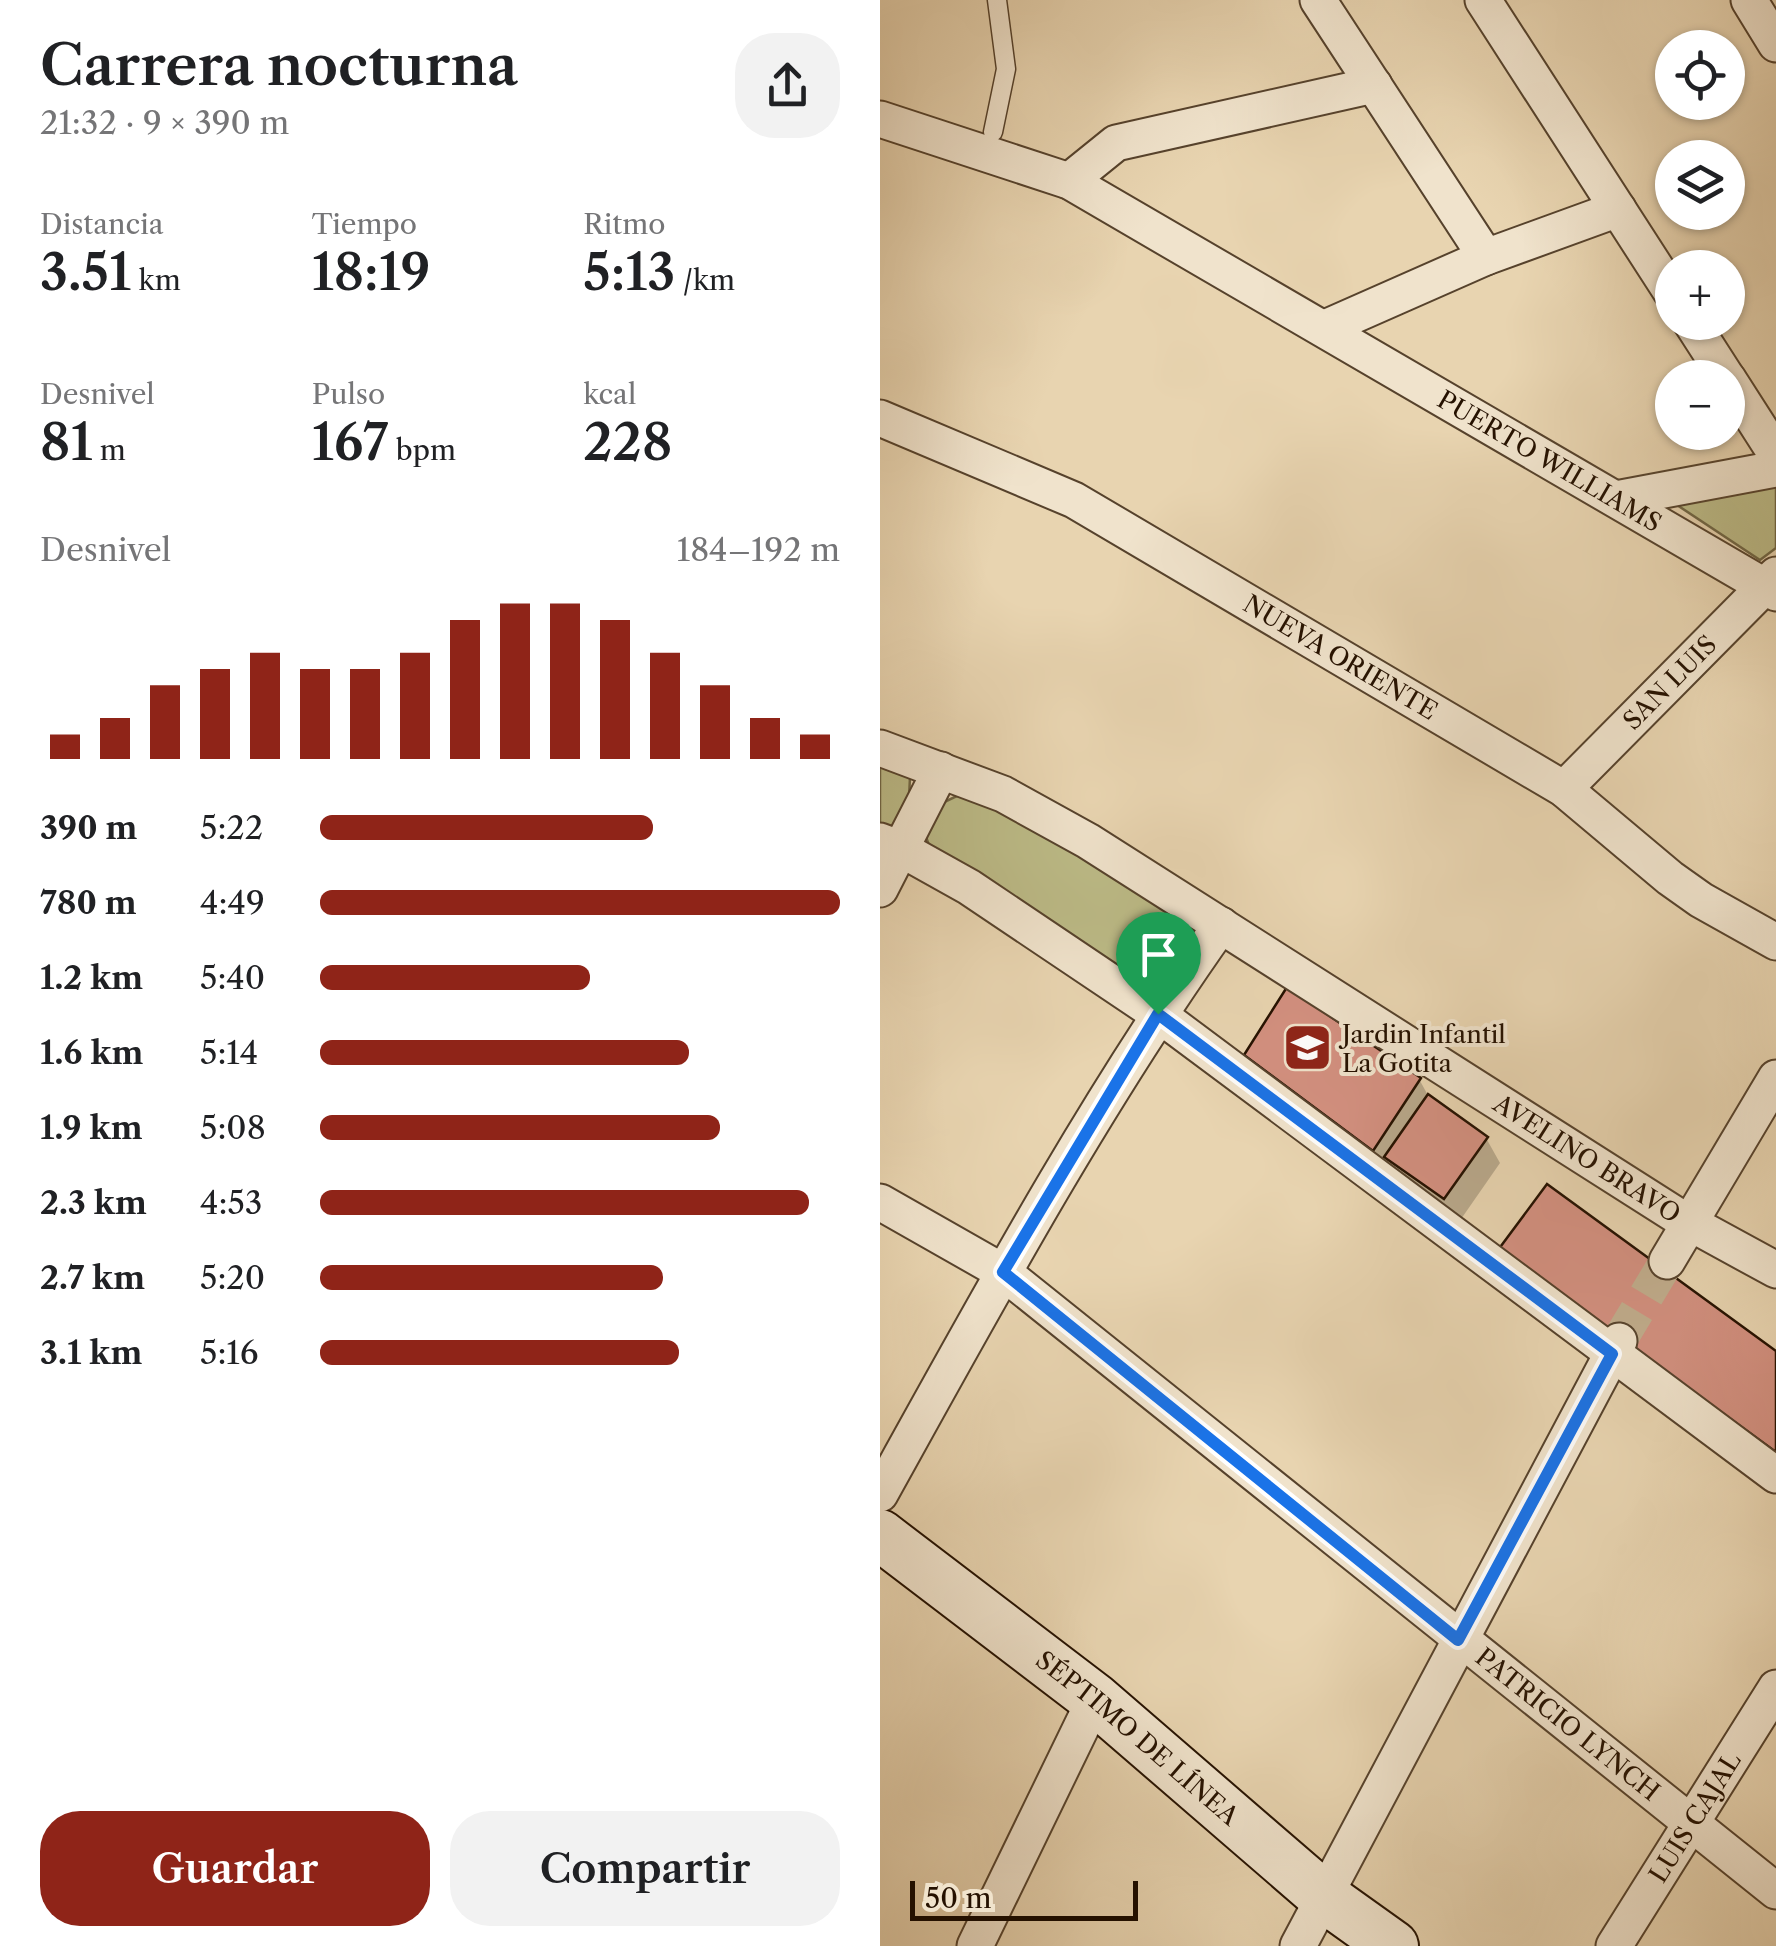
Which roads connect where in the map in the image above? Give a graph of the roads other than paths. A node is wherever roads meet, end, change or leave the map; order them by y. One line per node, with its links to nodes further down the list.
1 (997, 0): 8 (lane)
2 (1318, 0): 6 (street)
3 (1483, 0): 10 (street)
4 (1749, 0): 5 (street)
5 (1776, 44)
6 (1374, 85): 9 (street); 11 (street)
7 (880, 119): 9 (street, PUERTO WILLIAMS)
8 (992, 132)
9 (1068, 181): 13 (street, PUERTO WILLIAMS)
10 (1618, 209): 11 (street); 12 (street)
11 (1486, 257): 13 (street)
12 (1655, 267)
13 (1325, 328): 18 (street, PUERTO WILLIAMS)
14 (1745, 406): 16 (street)
15 (880, 418): 22 (street, NUEVA ORIENTE)
16 (1776, 454)
17 (1776, 470): 18 (street)
18 (1616, 499): 19 (street, PUERTO WILLIAMS)
19 (1772, 584): 22 (street, SAN LUIS)
20 (880, 748): 21 (street, AVELINO BRAVO)
21 (941, 770): 23 (street); 25 (street, AVELINO BRAVO)
22 (1564, 789): 26 (street, NUEVA ORIENTE)
23 (891, 845): 24 (street); 27 (street)
24 (880, 889)
25 (1221, 925): 27 (street); 30 (street, AVELINO BRAVO)
26 (1776, 942)
27 (1158, 1014): 33 (street); 34 (street)
28 (1776, 1078): 30 (street)
29 (880, 1202): 33 (street, PATRICIO LYNCH)
30 (1690, 1223): 31 (street); 32 (street, AVELINO BRAVO)
31 (1667, 1262)
32 (1776, 1270)
33 (1003, 1272): 36 (street); 38 (street, PATRICIO LYNCH)
34 (1615, 1348): 35 (street); 38 (street)
35 (1776, 1475)
36 (880, 1494)
37 (880, 1535): 40 (street, SÉPTIMO DE LÍNEA)
38 (1458, 1640): 41 (street, PATRICIO LYNCH); 43 (street)
39 (1776, 1688): 41 (street, LUIS CAJAL)
40 (1095, 1699): 43 (street, SÉPTIMO DE LÍNEA); 44 (street)
41 (1694, 1823): 42 (street, PATRICIO LYNCH); 47 (street, LUIS CAJAL)
42 (1776, 1891)
43 (1323, 1896): 45 (street); 46 (street, SÉPTIMO DE LÍNEA)
44 (975, 1946)
45 (1298, 1946)
46 (1393, 1946)
47 (1614, 1946)

